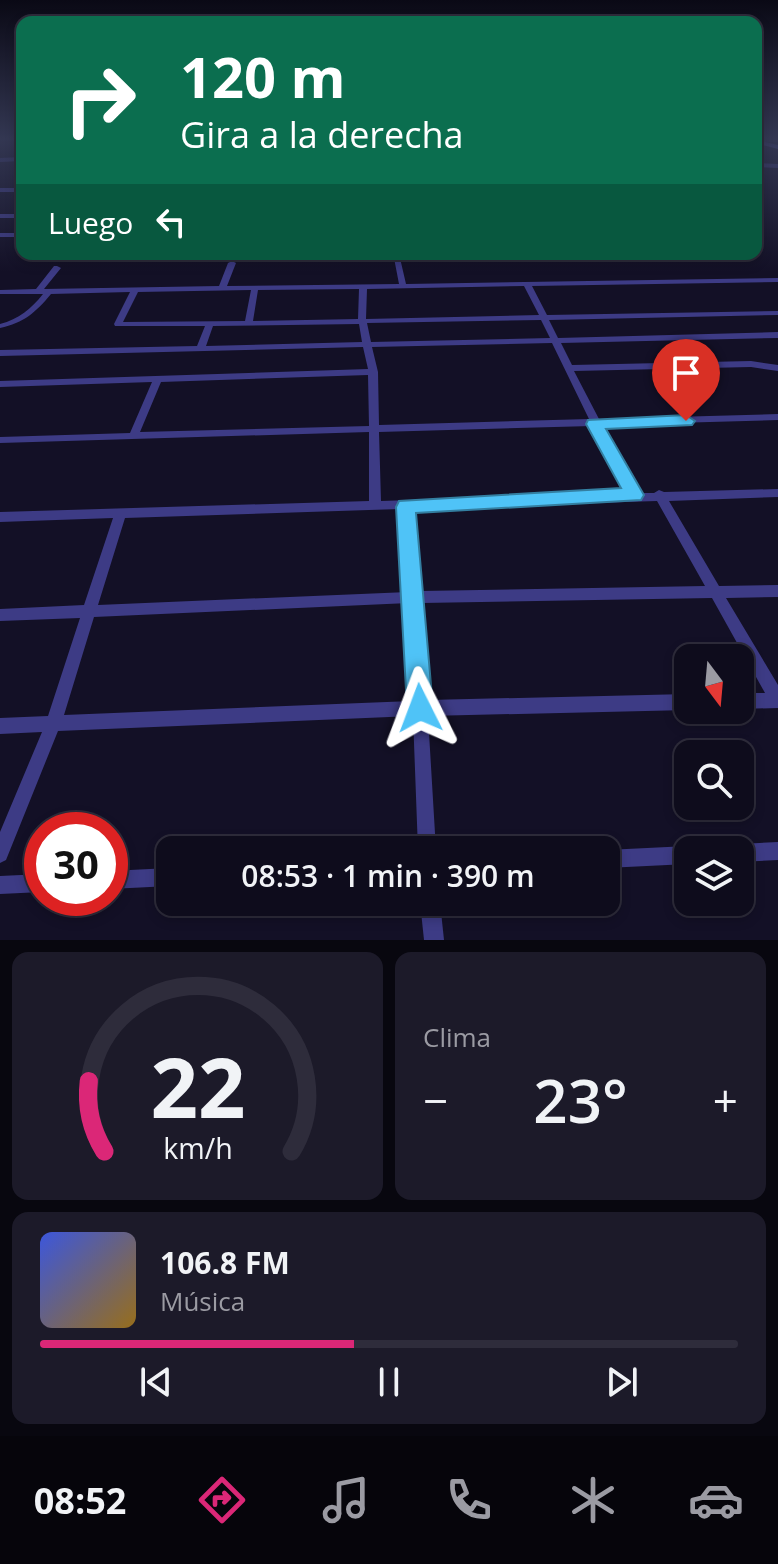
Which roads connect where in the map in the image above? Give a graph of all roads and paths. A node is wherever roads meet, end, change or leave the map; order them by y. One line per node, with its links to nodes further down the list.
1 (397, 260): 7 (street)
2 (232, 263): 9 (street)
3 (57, 268): 11 (street)
4 (778, 280): 5 (street)
5 (527, 284): 7 (street); 15 (street)
6 (363, 286): 7 (street); 8 (street); 16 (street)
7 (403, 286)
8 (255, 288): 9 (street); 17 (street)
9 (222, 289): 10 (street)
10 (135, 290): 11 (street); 18 (street)
11 (44, 291): 12 (street); 19 (street)
12 (0, 292)
13 (778, 313): 14 (street)
14 (759, 314): 15 (street); 20 (street)
15 (544, 318): 16 (street); 21 (street)
16 (362, 320): 17 (street); 22 (street)
17 (249, 323): 18 (street)
18 (210, 324): 23 (street)
19 (0, 326)
20 (778, 335): 21 (street)
21 (556, 340): 22 (street); 25 (street)
22 (367, 344): 23 (street); 27 (street)
23 (201, 347): 24 (street)
24 (0, 353)
25 (569, 368): 26 (street); 31 (street)
26 (778, 368)
27 (373, 372): 28 (street); 32 (street)
28 (157, 381): 29 (street); 33 (street)
29 (0, 384)
30 (778, 417): 31 (street)
31 (594, 424): 32 (street); 37 (street)
32 (375, 430): 33 (street); 38 (street)
33 (134, 435): 34 (street)
34 (0, 440)
35 (778, 493): 36 (street)
36 (659, 494): 37 (street); 43 (street)
37 (634, 495): 39 (street)
38 (375, 506): 39 (street); 40 (street)
39 (406, 507): 44 (street)
40 (121, 513): 41 (street); 45 (street)
41 (0, 517)
42 (778, 591): 43 (street)
43 (715, 592): 44 (street); 47 (street)
44 (415, 597): 45 (street); 50 (street)
45 (89, 614): 46 (street); 51 (street)
46 (0, 615)
47 (778, 700): 48 (street)
48 (754, 701)
49 (674, 702): 50 (street)
50 (420, 708): 51 (street); 53 (street)
51 (53, 724): 52 (street); 56 (street)
52 (0, 726)
53 (426, 836)
54 (778, 851): 55 (street)
55 (754, 852)
56 (0, 854)
57 (674, 856): 58 (street)
58 (620, 858)
59 (156, 878): 60 (street)
60 (128, 879)
61 (24, 884): 62 (street)
62 (0, 885)
63 (431, 916): 64 (street)
64 (434, 940)

